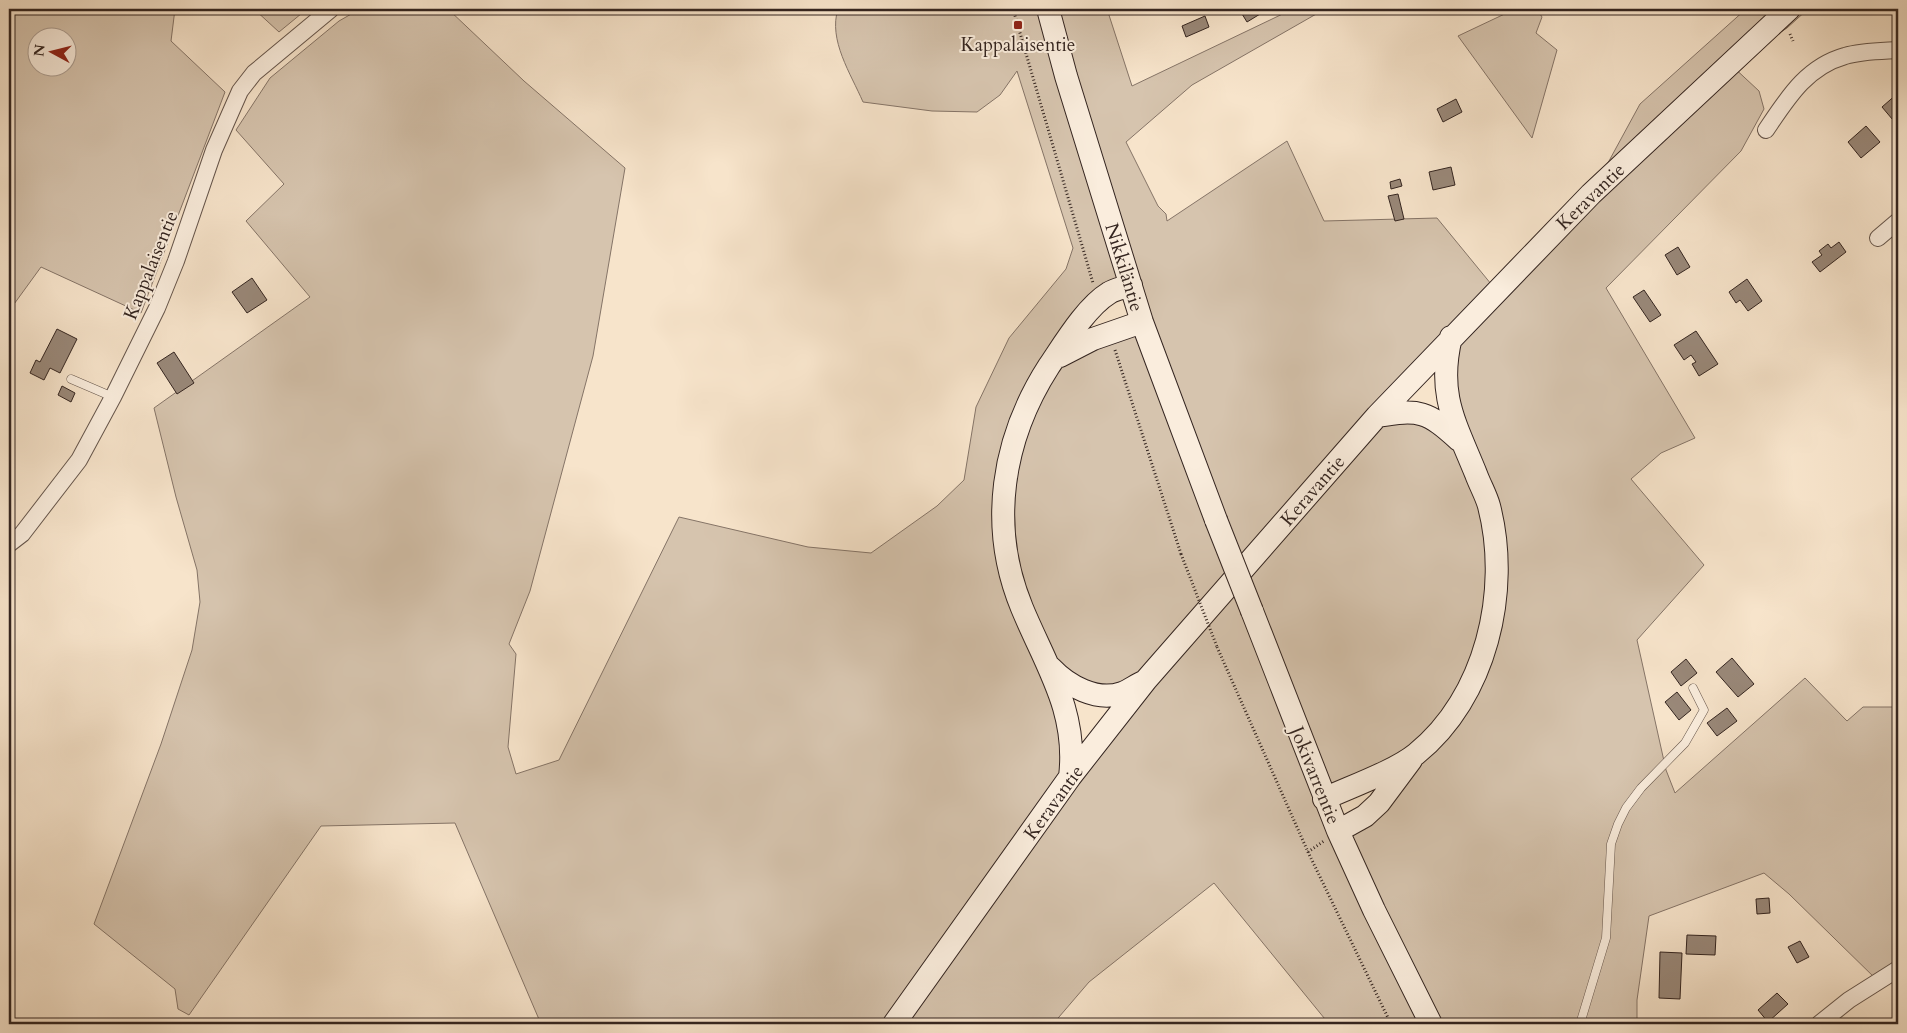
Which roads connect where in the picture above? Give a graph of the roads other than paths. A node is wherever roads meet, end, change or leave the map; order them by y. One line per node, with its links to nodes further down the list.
1 (332, 9): 13 (street, Kappalaisentie)
2 (1048, 9): 8 (main road, Nikkiläntie)
3 (1789, 9): 10 (main road, Keravantie)
4 (1898, 50): 5 (street)
5 (1766, 130)
6 (1898, 220): 7 (street)
7 (1878, 238)
8 (1130, 285): 9 (main road, Nikkiläntie); 11 (main road)
9 (1142, 322): 11 (main road); 16 (main road, Nikkiläntie)
10 (1452, 336): 14 (main road, Keravantie); 15 (main road)
11 (1053, 361): 18 (main road)
12 (71, 379): 13 (lane)
13 (113, 396): 17 (street, Kappalaisentie)
14 (1377, 416): 15 (main road); 19 (main road, Keravantie)
15 (1463, 444): 21 (main road)
16 (1216, 520): 23 (main road, Jokivarrentie, bridge)
17 (9, 544)
18 (1048, 665): 19 (main road); 22 (main road)
19 (1146, 680): 22 (main road, Keravantie)
20 (1693, 688): 28 (lane)
21 (1414, 755): 23 (main road); 24 (main road)
22 (1070, 777): 26 (main road, Keravantie)
23 (1324, 799): 24 (main road, Jokivarrentie)
24 (1338, 831): 27 (main road, Jokivarrentie)
25 (1898, 969): 29 (street)
26 (894, 1024)
27 (1432, 1024)
28 (1580, 1024)
29 (1819, 1024)

